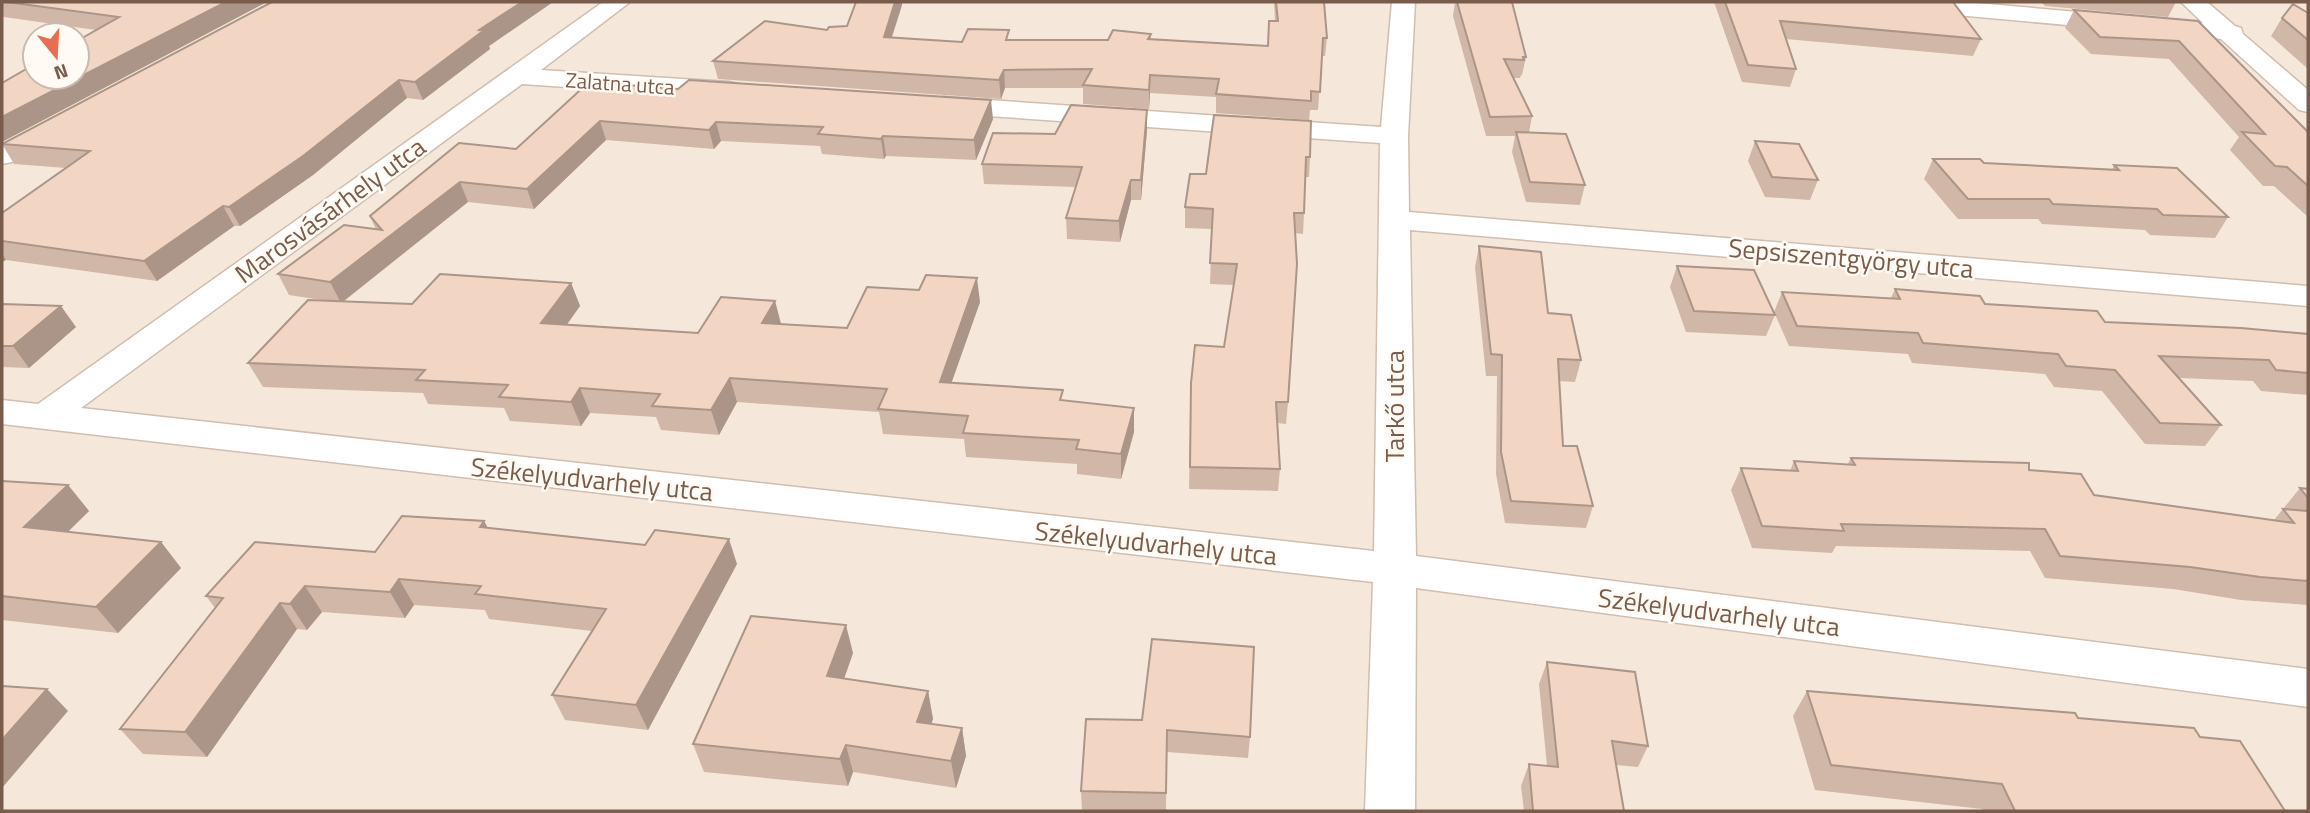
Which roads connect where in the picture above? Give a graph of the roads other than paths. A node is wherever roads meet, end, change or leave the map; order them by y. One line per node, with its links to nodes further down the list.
1 (618, 2): 6 (street, Marosvásárhely utca)
2 (1404, 2): 11 (street, Tarkő utca)
3 (1890, 2): 5 (street)
4 (2193, 2): 5 (street)
5 (2232, 33): 9 (street)
6 (517, 76): 7 (street, Zalatna utca); 15 (street, Marosvásárhely utca)
7 (754, 92)
8 (920, 103): 11 (street)
9 (2308, 104)
10 (74, 117): 12 (street)
11 (1394, 136): 13 (street, Tarkő utca)
12 (2, 156)
13 (1394, 220): 14 (street, Sepsiszentgyörgy utca); 16 (street, Tarkő utca)
14 (2308, 296)
15 (14, 415): 16 (street, Székelyudvarhely utca)
16 (1395, 569): 17 (street, Székelyudvarhely utca); 18 (street, Tarkő utca)
17 (2308, 688)
18 (1390, 811)

